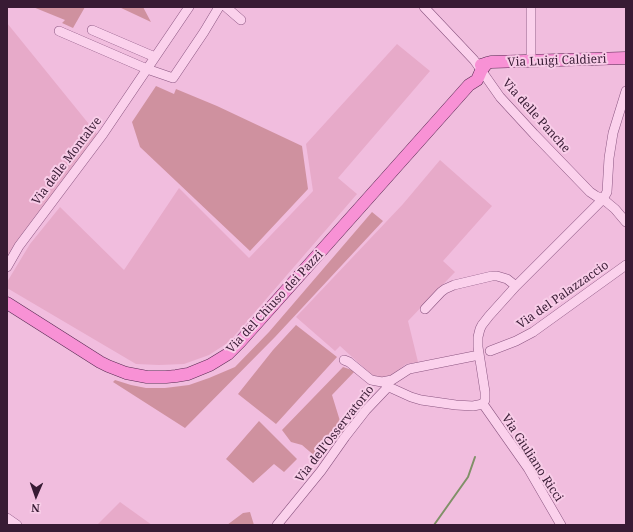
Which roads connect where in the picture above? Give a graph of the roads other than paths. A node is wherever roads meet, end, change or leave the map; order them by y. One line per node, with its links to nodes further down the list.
1 (189, 7): 9 (street, Via delle Montalve)
2 (219, 7): 13 (street)
3 (226, 7): 6 (street)
4 (424, 7): 12 (street, Via delle Panche)
5 (531, 7): 11 (street)
6 (240, 20)
7 (92, 30): 9 (street)
8 (59, 31): 13 (street)
9 (155, 56): 13 (street, Via delle Montalve)
10 (626, 58): 11 (main road, Via Luigi Caldieri)
11 (531, 61): 12 (main road, Via Luigi Caldieri)
12 (482, 66): 15 (street, Via delle Panche); 20 (main road, Via del Chiuso dei Pazzi)
13 (147, 69): 18 (street, Via delle Montalve)
14 (626, 91): 15 (street)
15 (603, 199): 16 (street, Via delle Panche); 19 (street)
16 (626, 222)
17 (626, 265): 22 (street, Via del Palazzaccio)
18 (7, 267)
19 (516, 286): 21 (street); 23 (street)
20 (7, 303)
21 (425, 309)
22 (490, 351)
23 (479, 355): 24 (street); 25 (street)
24 (344, 360)
25 (483, 404): 28 (street, Via dell'Osservatorio); 29 (street, Via Giuliano Ricci)
26 (7, 518): 27 (street)
27 (17, 525)
28 (277, 525)
29 (561, 525)

